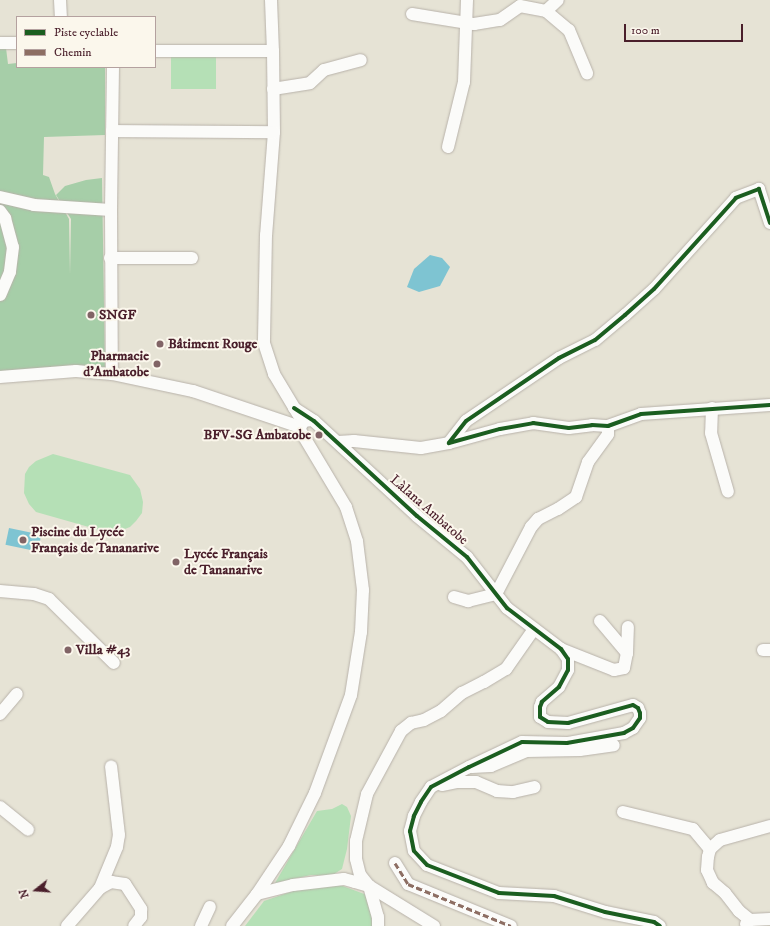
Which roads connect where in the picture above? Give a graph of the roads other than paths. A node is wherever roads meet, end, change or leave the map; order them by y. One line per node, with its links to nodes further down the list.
1 (60, 0): 7 (street)
2 (270, 0): 12 (street)
3 (467, 0): 8 (street)
4 (558, 0): 5 (street)
5 (546, 11): 8 (street); 15 (street)
6 (412, 14): 8 (street)
7 (60, 16)
8 (466, 22): 19 (street)
9 (0, 43): 10 (street)
10 (16, 43)
11 (156, 51): 12 (street)
12 (273, 51): 16 (street)
13 (360, 60): 16 (street)
14 (113, 68): 17 (street)
15 (587, 73)
16 (273, 89): 18 (street)
17 (112, 131): 18 (street); 21 (street)
18 (274, 132): 32 (street, Làlana Ambatobe)
19 (448, 147)
20 (0, 197): 21 (street)
21 (111, 210): 24 (street)
22 (0, 211): 26 (street)
23 (770, 223): 34 (street)
24 (110, 258): 25 (street); 27 (street)
25 (192, 258)
26 (0, 295)
27 (112, 374): 28 (street); 32 (street)
28 (0, 377)
29 (770, 405): 30 (street)
30 (712, 408): 31 (street); 35 (street)
31 (608, 426): 34 (street); 37 (street)
32 (311, 428): 33 (street, Làlana Ambatobe); 60 (street)
33 (338, 442): 34 (street); 37 (street, Làlana Ambatobe)
34 (450, 443)
35 (728, 492)
36 (0, 590): 44 (street)
37 (496, 594): 38 (street); 41 (street, Làlana Ambatobe)
38 (454, 597)
39 (600, 621): 43 (street)
40 (628, 627): 43 (street)
41 (534, 629): 42 (street, Làlana Ambatobe); 58 (street)
42 (561, 649): 43 (street, Làlana Ambatobe); 49 (street)
43 (627, 653)
44 (114, 663)
45 (17, 694): 46 (street)
46 (0, 714)
47 (614, 745): 49 (street)
48 (112, 766): 59 (street)
49 (468, 767): 50 (street)
50 (431, 787): 51 (street); 71 (street)
51 (534, 787)
52 (0, 806): 55 (street)
53 (623, 812): 56 (street)
54 (770, 826): 56 (street)
55 (28, 830)
56 (710, 849): 63 (street)
57 (395, 864): 70 (street)
58 (369, 886): 60 (street); 68 (street); 69 (street)
59 (100, 888): 64 (street); 65 (street)
60 (257, 894): 67 (street)
61 (210, 907): 66 (street)
62 (770, 919): 63 (street)
63 (748, 923)
64 (67, 926)
65 (134, 926)
66 (201, 926)
67 (232, 926)
68 (378, 926)
69 (434, 926)
70 (511, 926)
71 (660, 926)

